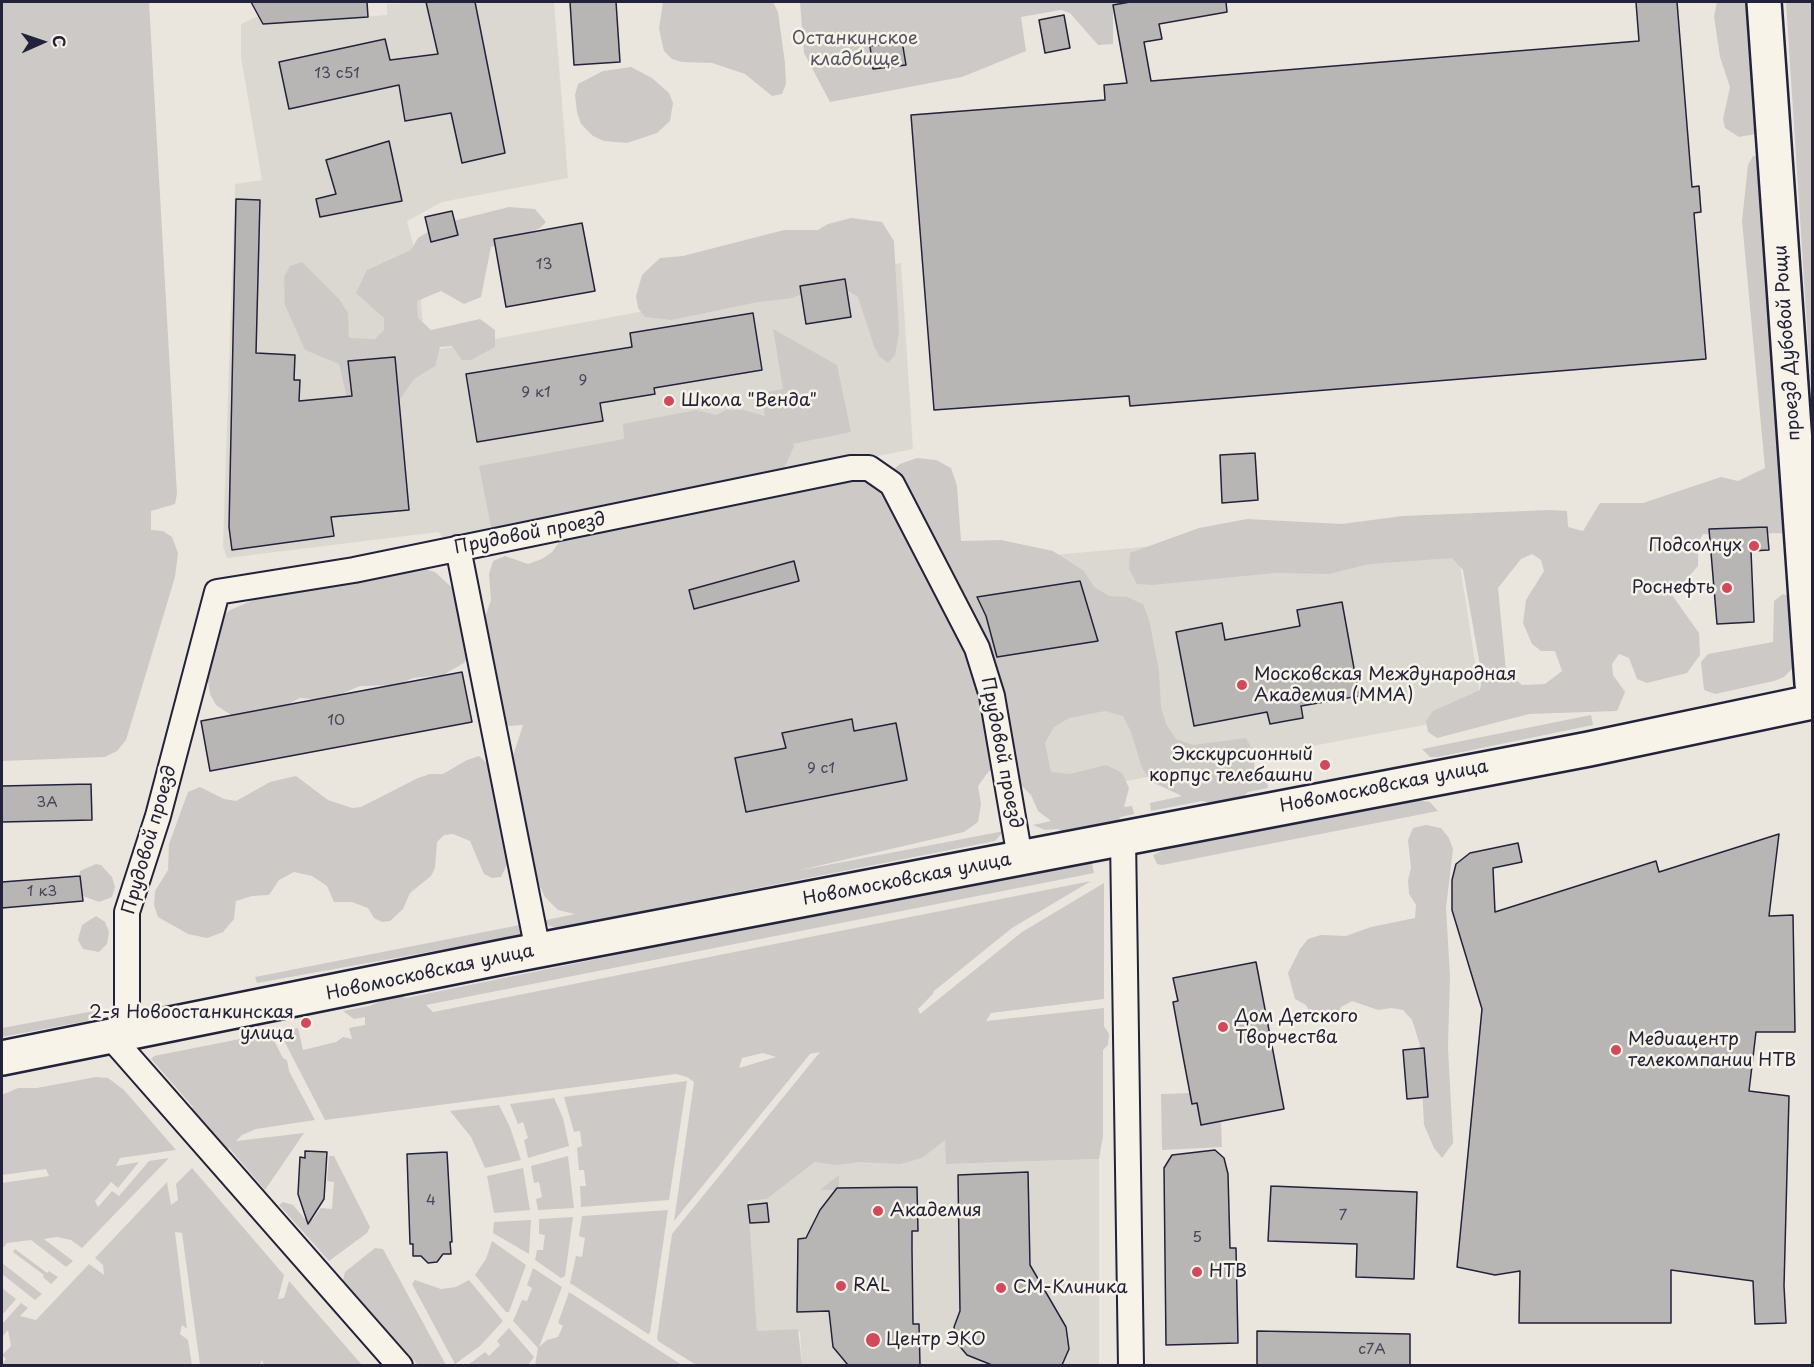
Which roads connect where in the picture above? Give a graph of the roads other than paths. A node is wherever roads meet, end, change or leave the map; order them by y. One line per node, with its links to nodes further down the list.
1 (1764, 2): 3 (main road, проезд Дубовой Рощи)
2 (458, 548): 6 (street, Прудовой проезд); 7 (street); 8 (street, Прудовой проезд)
3 (1812, 684)
4 (1812, 702): 5 (main road, Новомосковская улица)
5 (1124, 838): 6 (main road, Новомосковская улица); 11 (street)
6 (1020, 858): 7 (main road, Новомосковская улица)
7 (538, 951): 8 (main road, Новомосковская улица)
8 (119, 1035): 9 (main road, Новомосковская улица); 10 (street)
9 (2, 1058)
10 (400, 1365)
11 (1131, 1365)

